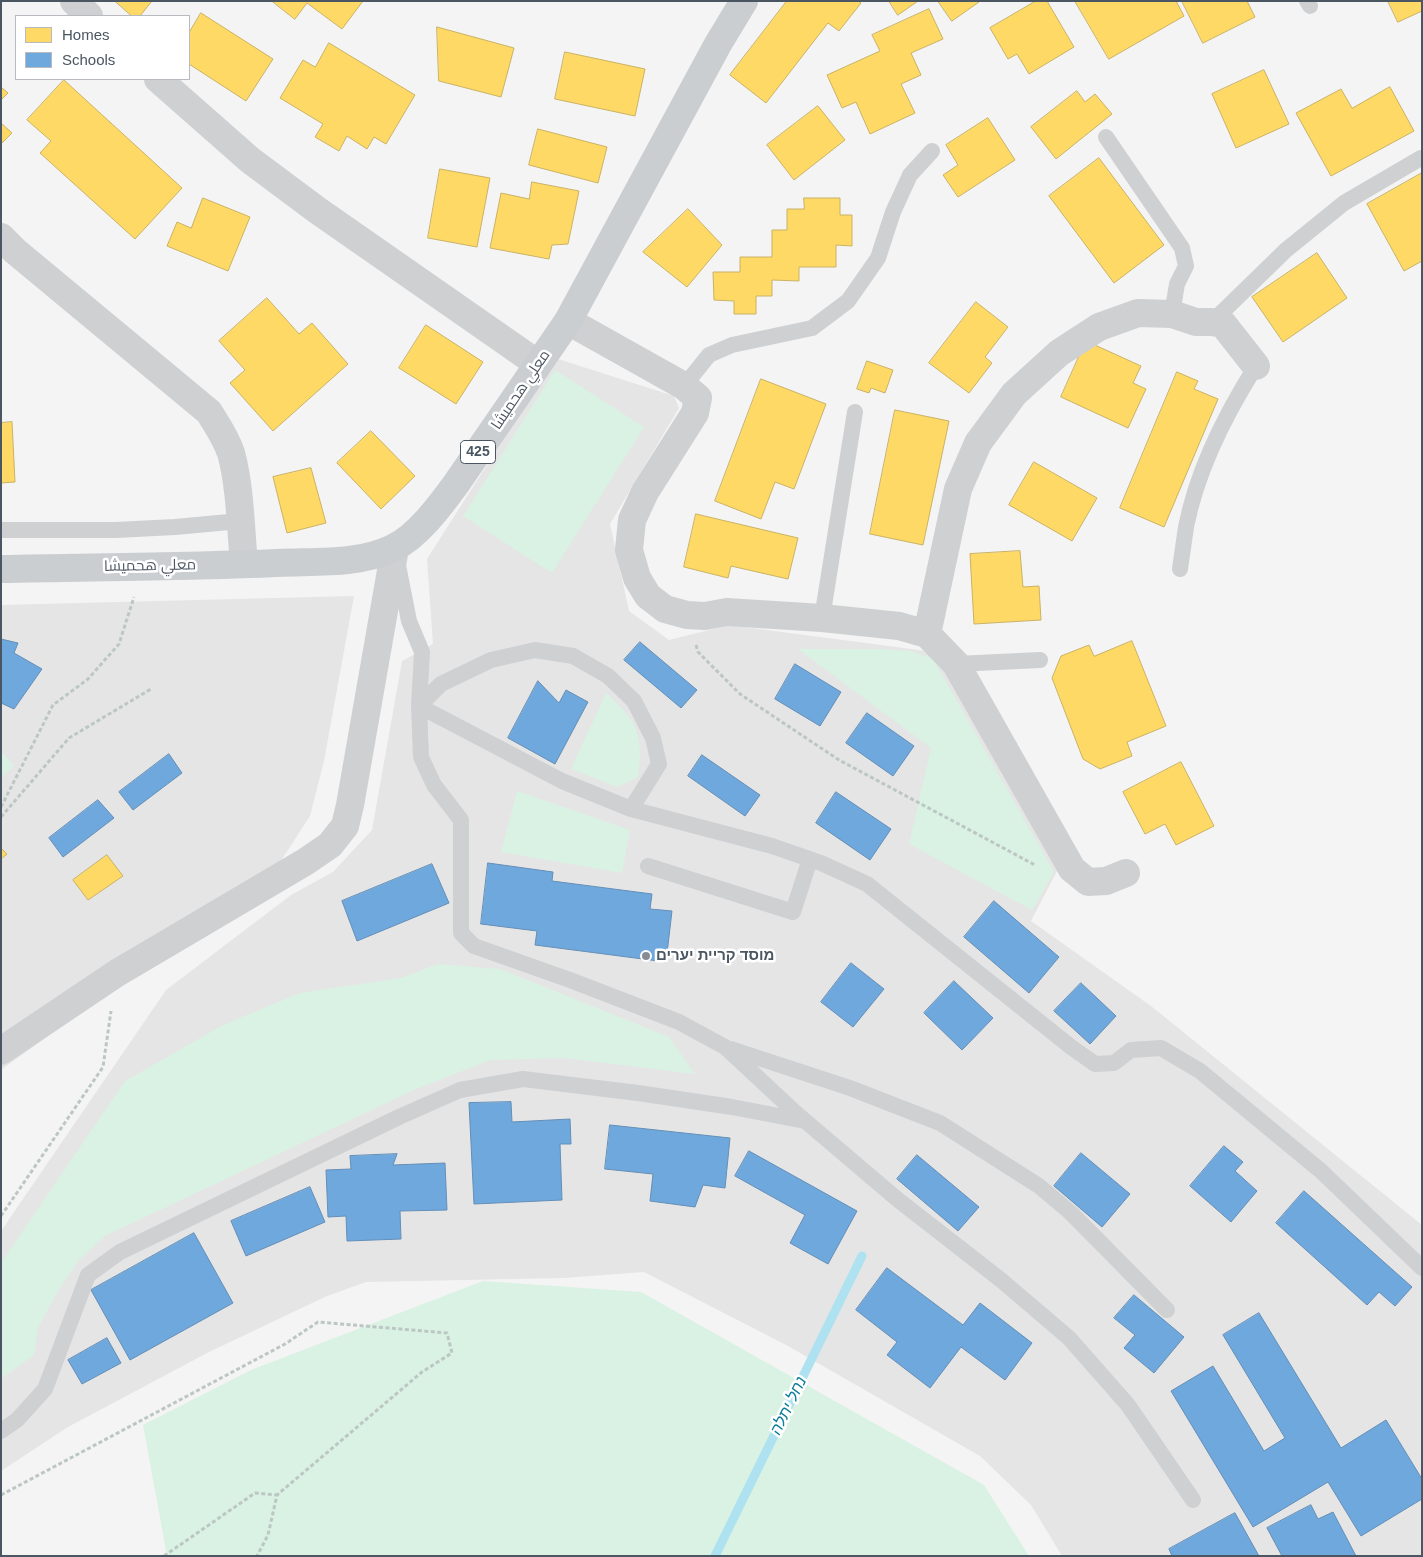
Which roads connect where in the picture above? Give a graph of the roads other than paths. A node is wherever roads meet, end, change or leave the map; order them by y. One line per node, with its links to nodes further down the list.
1 (74, 1): 3 (street)
2 (744, 1): 10 (main road, معلي هحميشا / 425)
3 (88, 15)
4 (159, 80): 12 (street)
5 (1106, 137): 9 (lane)
6 (932, 151): 14 (lane)
7 (1421, 158): 11 (lane)
8 (1, 237): 16 (street)
9 (1172, 314): 11 (street); 23 (street)
10 (568, 321): 12 (main road, معلي هحميشا / 425); 14 (street)
11 (1212, 322): 13 (street)
12 (538, 364): 18 (main road, معلي هحميشا / 425)
13 (1256, 366): 21 (lane)
14 (684, 386): 22 (street)
15 (855, 412): 22 (lane)
16 (240, 521): 17 (lane); 19 (street)
17 (1, 530)
18 (395, 548): 19 (main road, معلي هحميشا / 425); 26 (lane); 32 (street)
19 (244, 564): 20 (main road, معلي هحميشا / 425)
20 (1, 569)
21 (1180, 569)
22 (822, 618): 23 (street)
23 (927, 634): 25 (street)
24 (1040, 660): 25 (lane)
25 (956, 664): 30 (street)
26 (419, 706): 27 (lane); 27 (lane); 31 (lane)
27 (631, 808): 28 (lane)
28 (810, 859): 29 (lane); 34 (lane)
29 (648, 866)
30 (1126, 873)
31 (725, 1047): 33 (lane); 35 (lane)
32 (1, 1051)
33 (806, 1122): 36 (lane); 37 (lane)
34 (1422, 1268)
35 (1167, 1310)
36 (1, 1431)
37 (1193, 1500)

